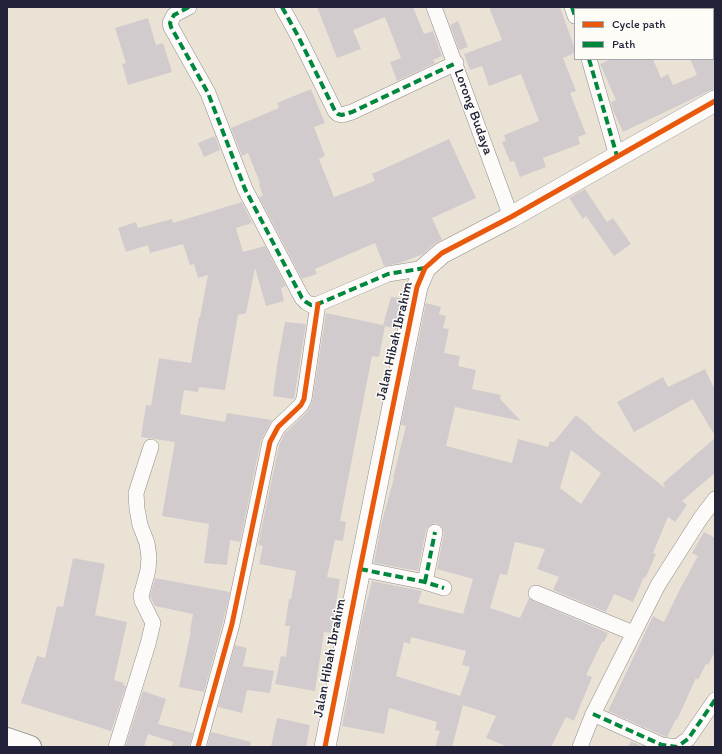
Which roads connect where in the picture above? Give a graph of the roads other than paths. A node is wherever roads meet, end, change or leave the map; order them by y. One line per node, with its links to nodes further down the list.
1 (189, 7): 10 (street)
2 (282, 7): 5 (street)
3 (434, 7): 5 (street, Lorong Budaya)
4 (589, 60): 7 (street)
5 (456, 63): 8 (street, Lorong Budaya)
6 (715, 101): 7 (street, Jalan Hibah Ibrahim)
7 (617, 156): 8 (street, Jalan Hibah Ibrahim)
8 (511, 216): 9 (street, Jalan Hibah Ibrahim)
9 (426, 268): 10 (street); 14 (street, Jalan Hibah Ibrahim)
10 (318, 304): 24 (street)
11 (151, 447): 23 (street)
12 (715, 499): 18 (street)
13 (436, 532): 15 (street)
14 (360, 569): 15 (street); 25 (street, Jalan Hibah Ibrahim)
15 (425, 582): 16 (street)
16 (444, 588)
17 (536, 593): 18 (street)
18 (633, 633): 20 (street)
19 (715, 700): 20 (street)
20 (593, 714): 26 (street)
21 (7, 739): 22 (main road)
22 (30, 747)
23 (116, 747)
24 (198, 747)
25 (325, 747)
26 (580, 747)

